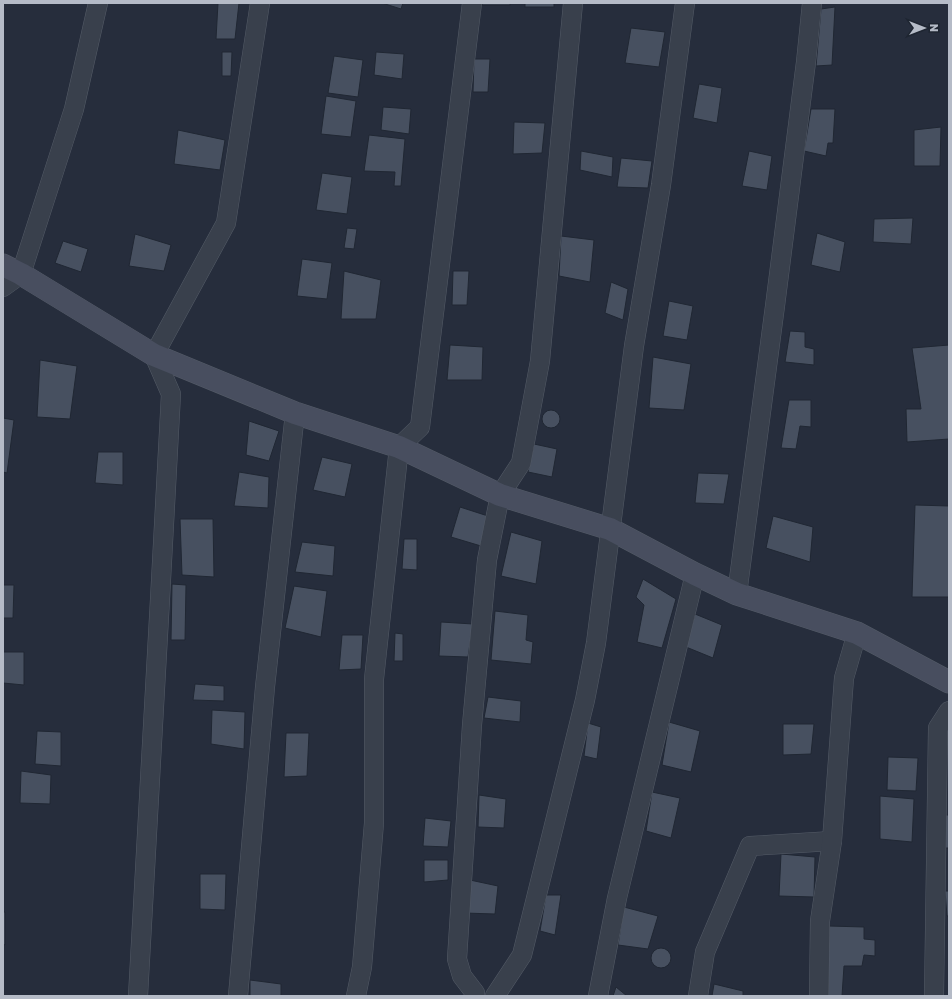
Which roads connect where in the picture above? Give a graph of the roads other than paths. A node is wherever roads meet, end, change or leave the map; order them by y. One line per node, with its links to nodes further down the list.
1 (98, 3): 7 (street)
2 (260, 3): 9 (street)
3 (472, 3): 11 (street)
4 (573, 3): 12 (street)
5 (685, 3): 13 (street)
6 (812, 3): 15 (street)
7 (12, 270): 8 (street); 9 (street)
8 (3, 287)
9 (154, 355): 10 (street); 21 (street)
10 (295, 413): 11 (street); 22 (street)
11 (399, 447): 12 (street); 23 (street)
12 (500, 495): 13 (street); 20 (street)
13 (610, 529): 14 (street); 24 (street)
14 (695, 574): 15 (street); 25 (street)
15 (737, 594): 16 (street)
16 (857, 633): 17 (street); 19 (street)
17 (949, 682)
18 (949, 711): 28 (street)
19 (832, 841): 26 (street); 27 (street)
20 (475, 994)
21 (138, 996)
22 (238, 996)
23 (356, 996)
24 (495, 996)
25 (598, 996)
26 (698, 996)
27 (818, 996)
28 (934, 996)

